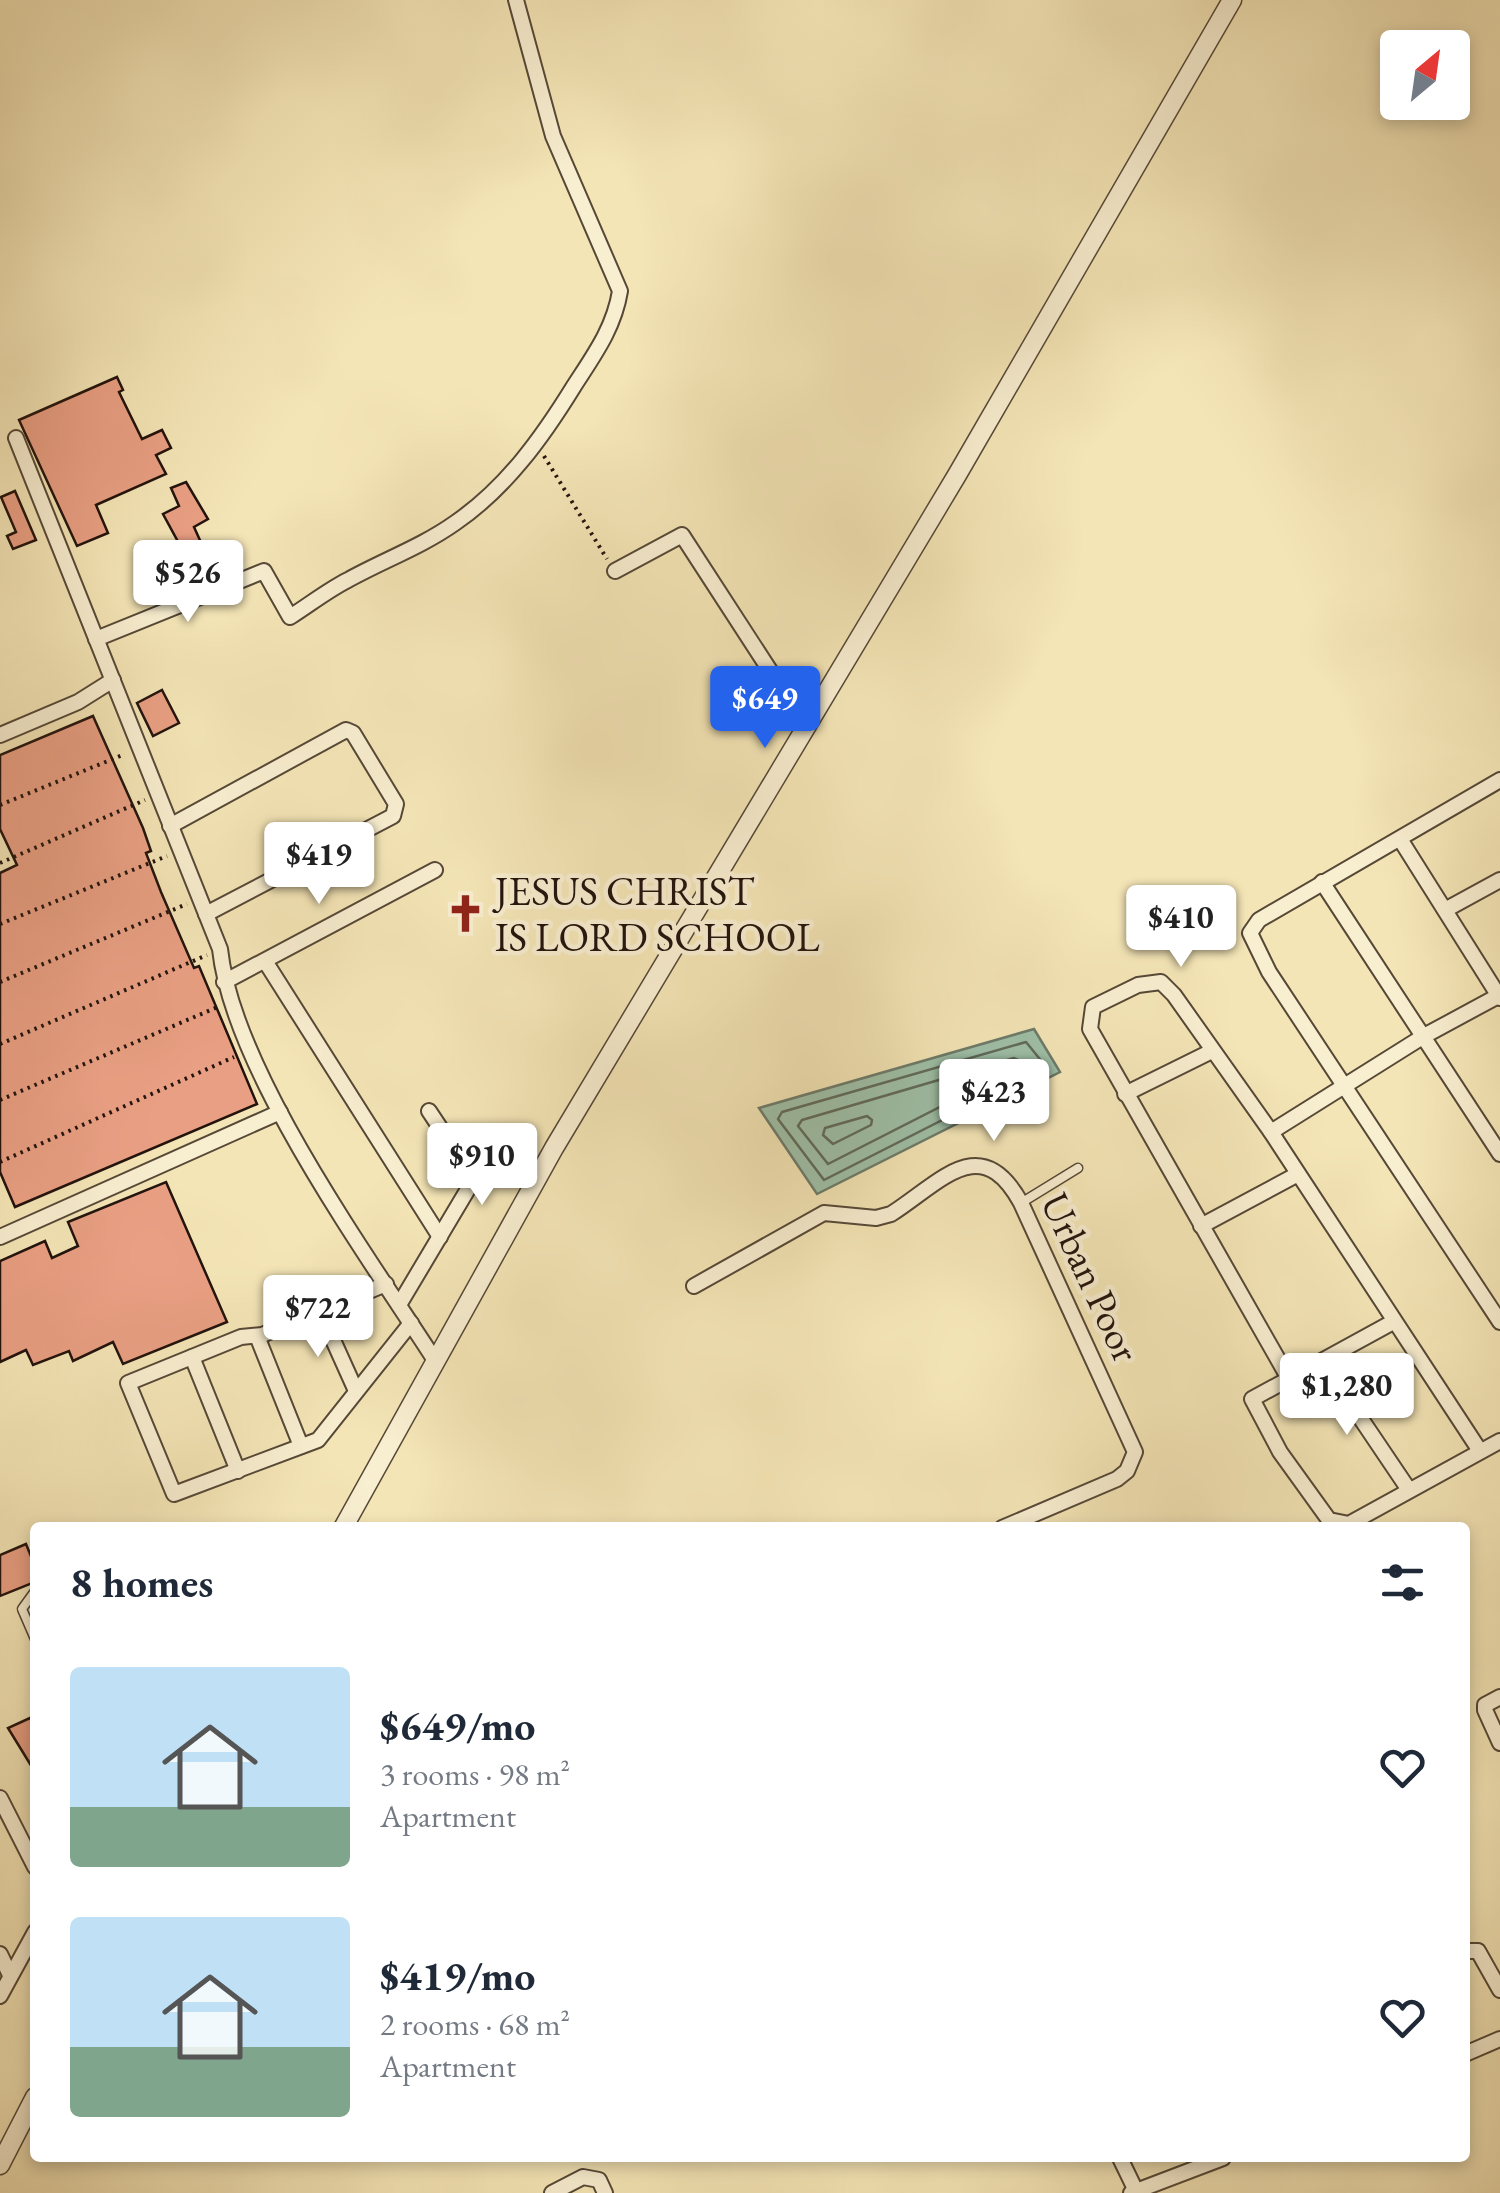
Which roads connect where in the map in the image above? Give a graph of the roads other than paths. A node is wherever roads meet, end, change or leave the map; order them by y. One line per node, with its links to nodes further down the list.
1 (516, 0): 5 (street)
2 (1232, 0): 7 (street)
3 (16, 438): 5 (street)
4 (615, 572): 7 (street)
5 (96, 638): 6 (street)
6 (113, 680): 8 (street); 10 (street)
7 (811, 722): 44 (street)
8 (0, 735)
9 (1500, 780): 11 (street)
10 (170, 826): 15 (street); 15 (street)
11 (1400, 839): 14 (street); 16 (street)
12 (435, 870): 17 (street)
13 (1500, 880): 16 (street)
14 (1322, 882): 20 (street); 22 (street)
15 (203, 906): 18 (street)
16 (1445, 910): 19 (street)
17 (265, 961): 18 (street); 33 (street)
18 (224, 982): 25 (street)
19 (1500, 996): 20 (street)
20 (1424, 1036): 22 (street); 27 (street)
21 (1212, 1050): 23 (street); 23 (street); 26 (street)
22 (1346, 1087): 26 (street); 38 (street)
23 (1126, 1094): 31 (street)
24 (430, 1111): 33 (street)
25 (280, 1112): 32 (street); 34 (street)
26 (1271, 1132): 29 (street)
27 (1500, 1154)
28 (1078, 1168): 30 (lane)
29 (1298, 1174): 31 (street); 39 (street)
30 (1020, 1203): 35 (street, Urban Poor); 53 (street, Urban Poor)
31 (1202, 1226): 45 (street)
32 (1, 1234)
33 (440, 1237): 36 (street)
34 (386, 1284): 36 (street); 37 (street)
35 (694, 1286)
36 (400, 1305): 40 (street)
37 (320, 1311): 41 (street); 46 (street)
38 (1499, 1320)
39 (1393, 1322): 43 (street); 49 (street)
40 (411, 1323): 44 (street); 46 (street)
41 (257, 1336): 42 (street); 48 (street)
42 (192, 1357): 50 (street); 50 (street)
43 (1322, 1361): 45 (street); 51 (street)
44 (436, 1362): 52 (street)
45 (1288, 1377): 54 (street)
46 (356, 1391): 48 (street)
47 (1500, 1441): 49 (street)
48 (301, 1446): 50 (street)
49 (1480, 1450): 51 (street)
50 (238, 1471)
51 (1409, 1490): 55 (street)
52 (346, 1522)
53 (1016, 1522)
54 (1338, 1522)
55 (1352, 1522)
56 (30, 1598): 57 (lane)
57 (30, 1628)
58 (1500, 1696): 59 (street)
59 (1500, 1742)
60 (0, 1798): 61 (street)
61 (30, 1857)
62 (30, 1941): 65 (street)
63 (1470, 1950): 66 (street)
64 (0, 1954): 65 (street)
65 (10, 1976): 67 (street)
66 (1500, 1990)
67 (0, 1996)
68 (1500, 2038): 69 (street)
69 (1470, 2052)
70 (30, 2107): 73 (street)
71 (1122, 2162): 74 (street)
72 (1212, 2162): 74 (street)
73 (0, 2165)
74 (1134, 2192)
75 (552, 2193): 76 (street)
76 (605, 2193)

